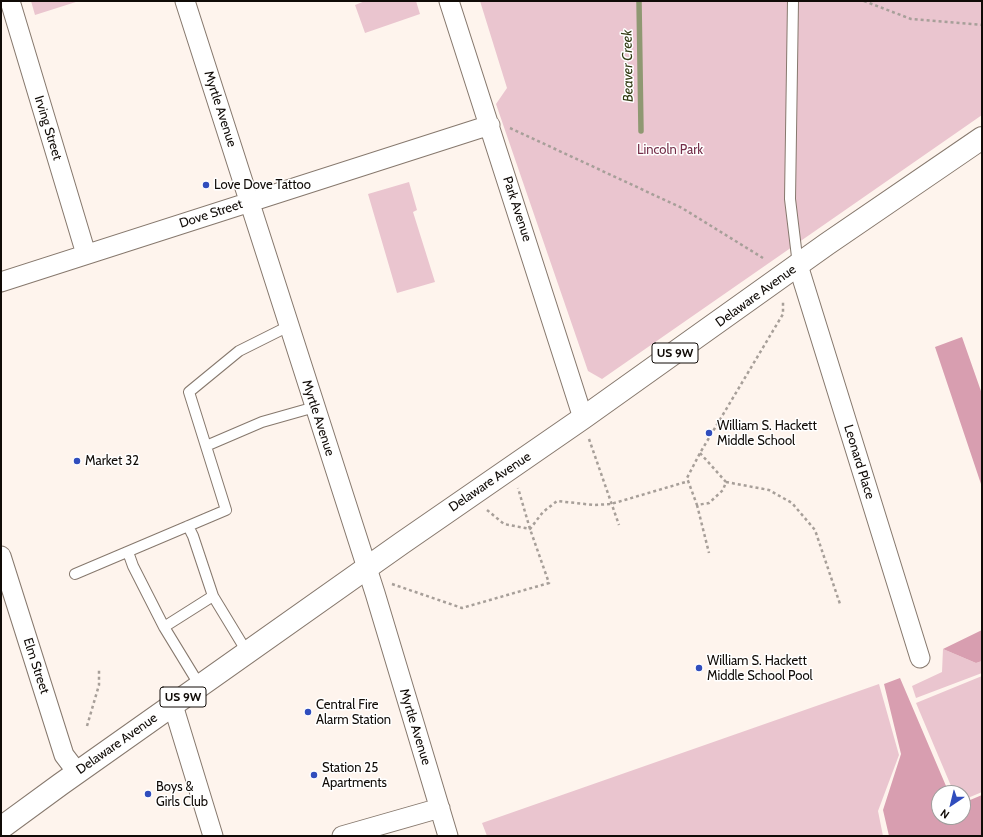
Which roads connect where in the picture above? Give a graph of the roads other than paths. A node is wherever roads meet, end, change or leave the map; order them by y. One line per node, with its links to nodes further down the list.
1 (10, 1): 8 (street, Irving Street)
2 (185, 1): 7 (street, Myrtle Avenue)
3 (450, 1): 5 (street, Park Avenue)
4 (793, 1): 9 (lane)
5 (490, 125): 7 (street, Dove Street); 13 (street, Park Avenue)
6 (982, 138): 9 (main road, Delaware Avenue / US 9W)
7 (250, 202): 8 (street, Dove Street); 11 (street, Myrtle Avenue)
8 (86, 254): 10 (street, Dove Street)
9 (798, 265): 13 (main road, Delaware Avenue / US 9W); 23 (street, Leonard Place)
10 (1, 282)
11 (289, 326): 12 (street, Myrtle Avenue); 14 (lane)
12 (315, 407): 14 (lane); 18 (street, Myrtle Avenue)
13 (583, 418): 18 (main road, Delaware Avenue / US 9W)
14 (206, 446): 15 (lane)
15 (188, 526): 16 (lane); 20 (lane)
16 (128, 552): 19 (lane); 21 (lane)
17 (1, 556): 26 (street, Elm Street)
18 (367, 568): 22 (main road, Delaware Avenue / US 9W); 27 (street, Myrtle Avenue)
19 (75, 574)
20 (213, 596): 21 (lane); 22 (lane)
21 (164, 627): 24 (lane)
22 (247, 652): 24 (main road, Delaware Avenue / US 9W)
23 (920, 658)
24 (200, 686): 25 (main road, Delaware Avenue / US 9W)
25 (173, 705): 26 (main road, Delaware Avenue / US 9W); 29 (street)
26 (77, 772): 28 (main road, Delaware Avenue / US 9W)
27 (440, 808): 30 (street); 31 (street, Myrtle Avenue)
28 (1, 828)
29 (213, 836)
30 (342, 836)
31 (448, 836)

